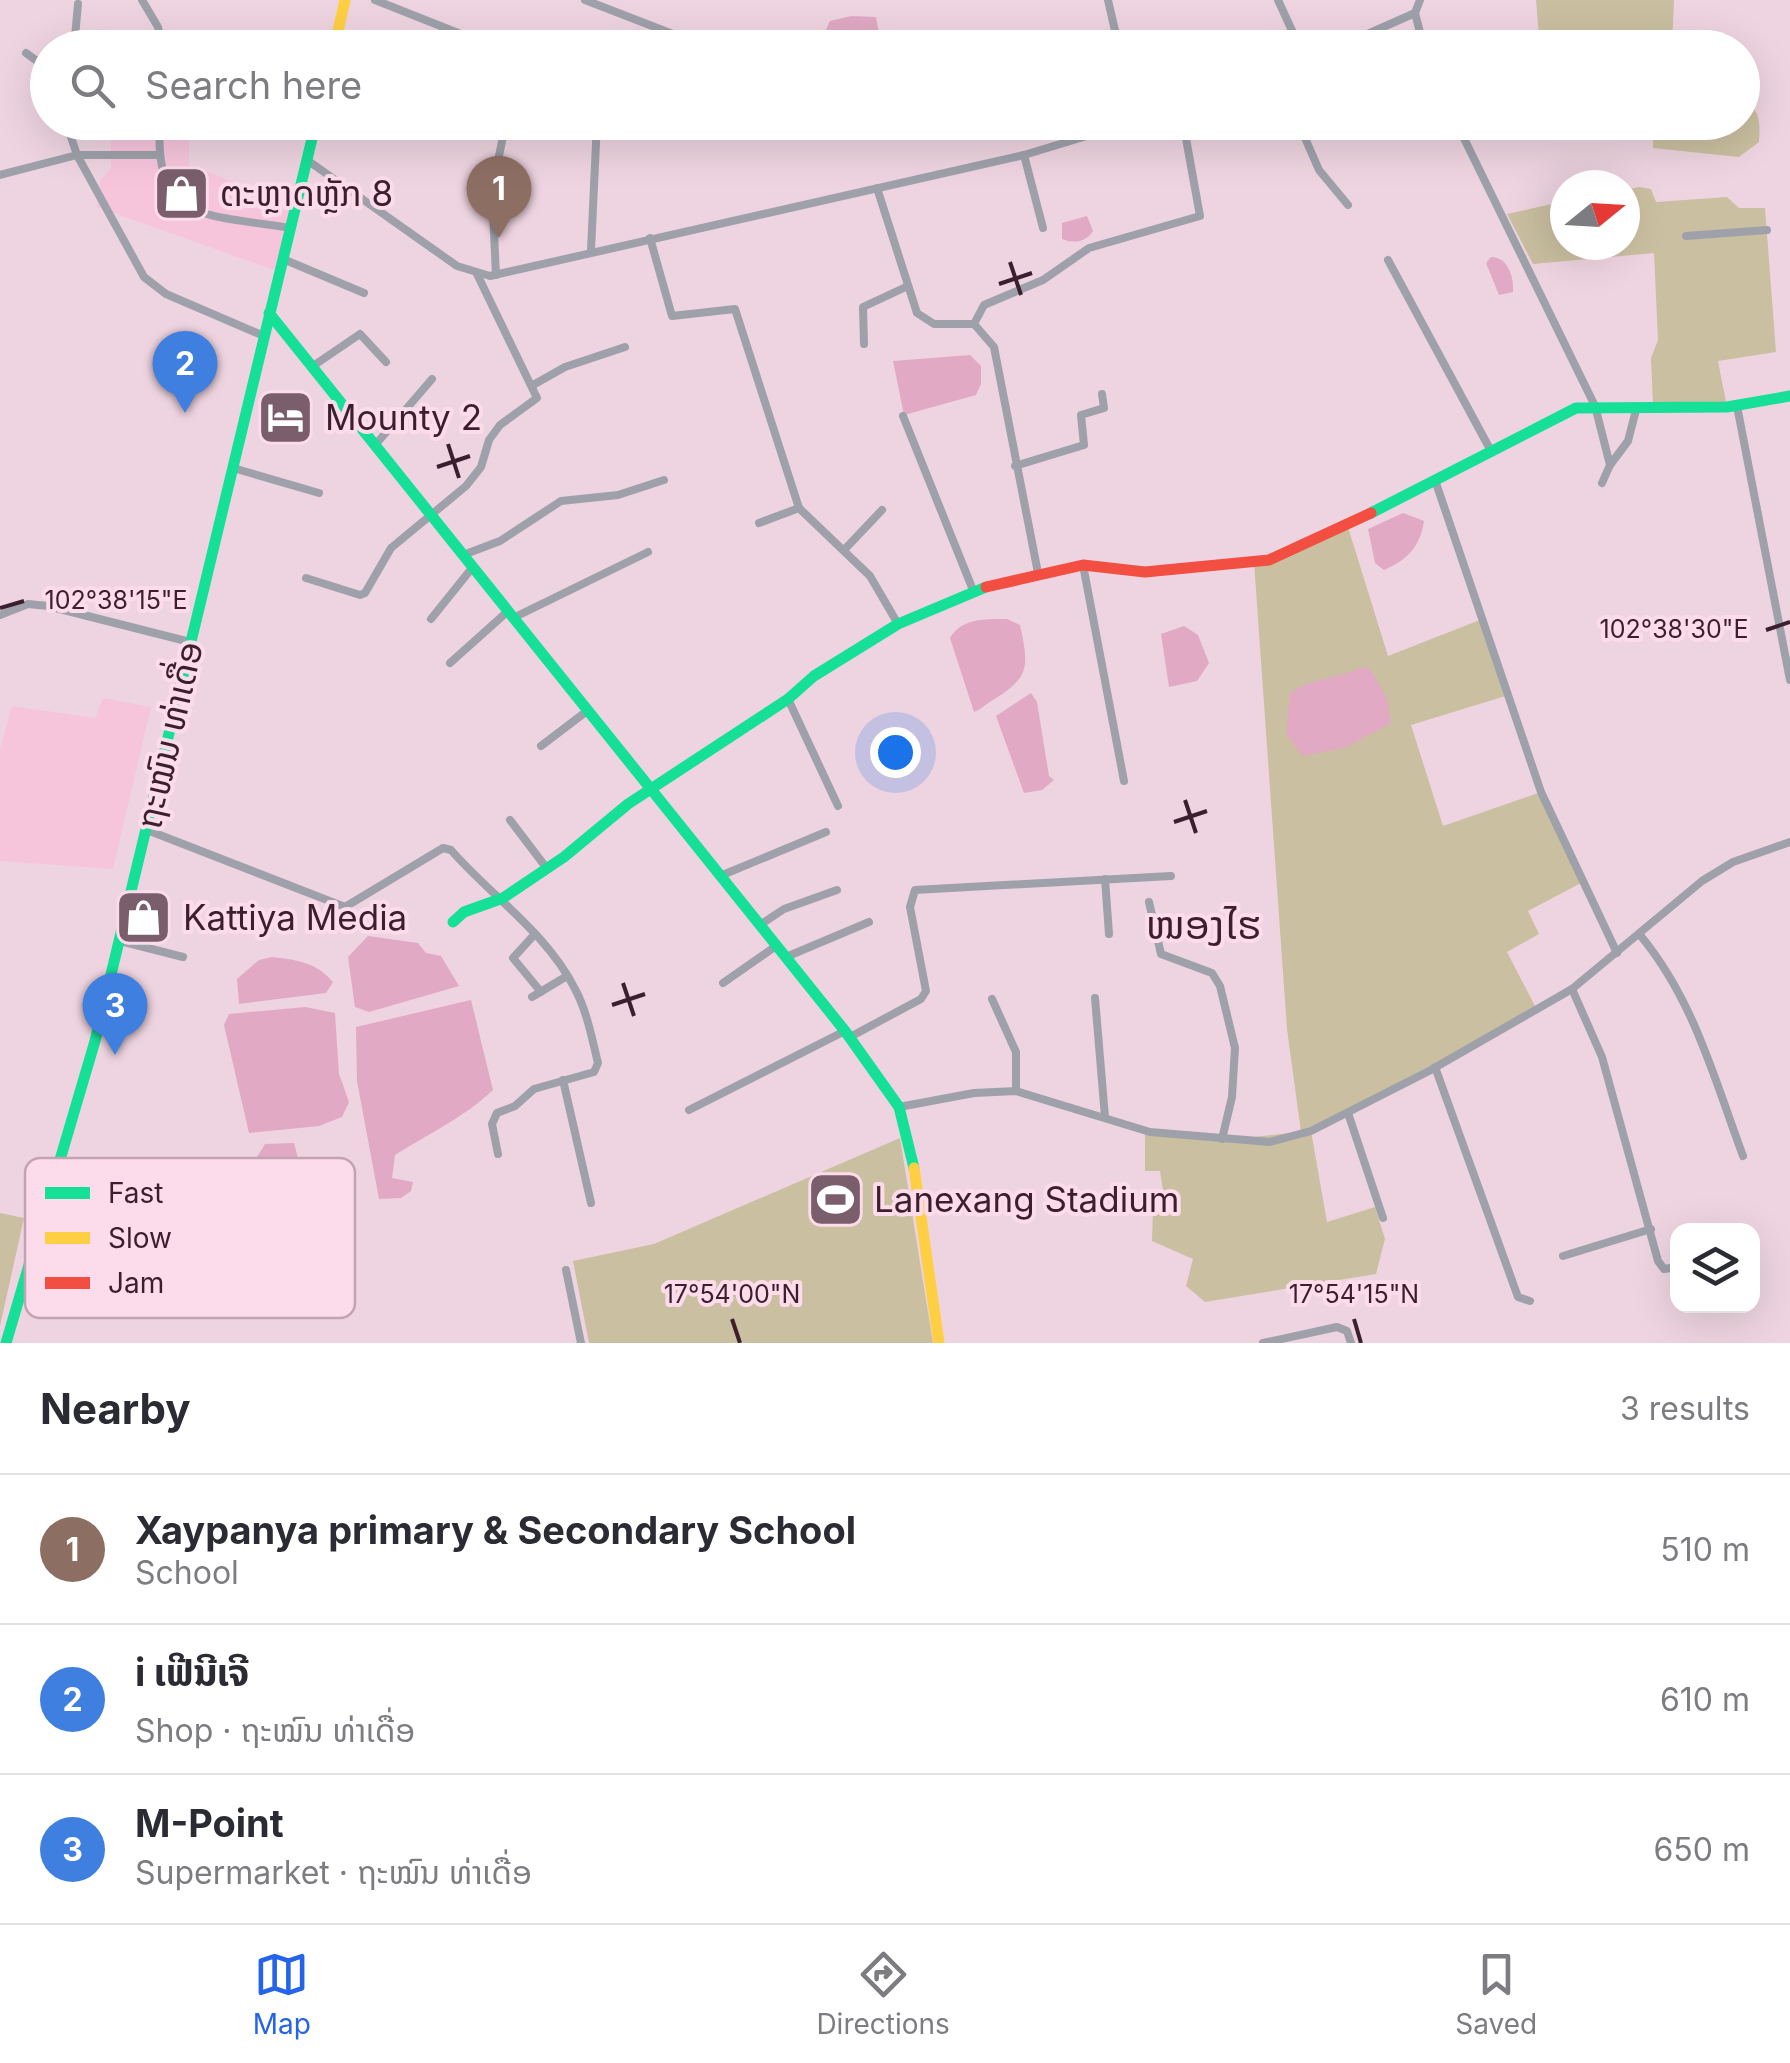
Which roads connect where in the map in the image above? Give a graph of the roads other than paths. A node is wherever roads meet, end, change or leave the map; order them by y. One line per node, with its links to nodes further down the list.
1 (142, 0): 11 (street)
2 (345, 0): 12 (street)
3 (375, 0): 13 (street)
4 (585, 0): 14 (street)
5 (1108, 0): 15 (street)
6 (1278, 0): 16 (street)
7 (1420, 0): 9 (street)
8 (78, 4): 10 (street)
9 (1416, 14): 17 (street); 18 (street)
10 (76, 30)
11 (159, 30)
12 (338, 30)
13 (451, 30)
14 (662, 30)
15 (1116, 30)
16 (1292, 30)
17 (1378, 30)
18 (1420, 30)
19 (26, 53): 20 (street)
20 (30, 56)
21 (72, 140): 30 (street)
22 (159, 140): 31 (street)
23 (311, 140): 33 (street, ຖະໝົນ ທ່າເດື່ອ)
24 (500, 140): 46 (street)
25 (596, 140): 42 (street)
26 (1074, 140): 32 (street)
27 (1186, 140): 50 (street)
28 (1306, 140): 36 (street)
29 (1465, 140): 60 (street)
30 (77, 155): 31 (street); 34 (street); 51 (street)
31 (159, 155): 37 (street)
32 (1024, 155): 35 (street); 38 (street)
33 (306, 160): 37 (street, ຖະໝົນ ທ່າເດື່ອ); 45 (street)
34 (0, 175)
35 (877, 188): 41 (street); 47 (street)
36 (1348, 205)
37 (290, 228): 43 (street, ຖະໝົນ ທ່າເດື່ອ)
38 (1043, 228)
39 (1767, 230): 40 (street)
40 (1686, 236)
41 (650, 238): 42 (street); 73 (street)
42 (591, 250): 46 (street)
43 (283, 260): 48 (street); 49 (street, ຖະໝົນ ທ່າເດື່ອ)
44 (1388, 260): 65 (street)
45 (477, 274): 46 (street); 57 (street)
46 (496, 275)
47 (908, 286): 50 (street); 52 (street)
48 (364, 293)
49 (270, 313): 51 (street, ຖະໝົນ ທ່າເດື່ອ); 55 (street)
50 (974, 324): 66 (street)
51 (264, 336): 68 (street, ຖະໝົນ ທ່າເດື່ອ)
52 (864, 344)
53 (625, 346): 57 (street)
54 (386, 362): 55 (street)
55 (312, 366): 64 (street)
56 (432, 378): 64 (street)
57 (533, 385): 75 (street)
58 (1102, 394): 66 (street)
59 (1790, 396): 62 (street)
60 (1595, 406): 61 (street); 65 (street); 67 (street)
61 (1637, 406): 62 (street); 67 (street)
62 (1737, 406): 91 (street)
63 (903, 416): 84 (street)
64 (376, 444): 75 (street)
65 (1491, 451): 70 (street)
66 (1015, 466): 82 (street)
67 (1610, 466): 71 (street)
68 (233, 468): 72 (street); 89 (street, ຖະໝົນ ທ່າເດື່ອ)
69 (664, 480): 79 (street)
70 (1436, 483): 80 (street); 117 (street)
71 (1602, 483)
72 (319, 493)
73 (799, 508): 76 (street); 77 (street)
74 (882, 510): 77 (street)
75 (433, 515): 79 (street); 83 (street)
76 (758, 523)
77 (845, 548): 88 (street)
78 (648, 552): 86 (street)
79 (464, 555): 81 (street)
80 (1083, 565): 82 (street); 95 (street)
81 (472, 568): 86 (street); 87 (street)
82 (1038, 573): 84 (street)
83 (306, 578)
84 (973, 590): 88 (street)
85 (0, 615): 89 (street)
86 (510, 615): 90 (street); 93 (street)
87 (431, 619)
88 (898, 624): 92 (street)
89 (190, 642): 99 (street, ຖະໝົນ ທ່າເດື່ອ)
90 (450, 663)
91 (1790, 680)
92 (788, 699): 96 (street); 97 (street)
93 (586, 711): 94 (street); 96 (street)
94 (542, 746)
95 (1124, 781)
96 (650, 788): 102 (street); 103 (street)
97 (838, 806)
98 (510, 820): 102 (street)
99 (147, 830): 107 (street); 115 (street, ຖະໝົນ ທ່າເດື່ອ)
100 (826, 832): 103 (street)
101 (1790, 842): 114 (street)
102 (545, 866): 107 (street)
103 (720, 876): 111 (street)
104 (1171, 876): 105 (street)
105 (1105, 880): 112 (street); 124 (street)
106 (837, 890): 111 (street)
107 (500, 900): 109 (street); 113 (street)
108 (1149, 902): 132 (street)
109 (453, 922)
110 (869, 922): 116 (street)
111 (760, 925): 116 (street)
112 (1109, 934)
113 (534, 935): 119 (street); 119 (street)
114 (1640, 935): 117 (street); 134 (street)
115 (120, 941): 118 (street); 135 (street, ຖະໝົນ ທ່າເດື່ອ)
116 (781, 952): 120 (street); 124 (street)
117 (1618, 953): 121 (street)
118 (183, 957)
119 (567, 976): 126 (street)
120 (723, 983)
121 (1572, 989): 125 (street); 138 (street)
122 (1095, 998): 131 (street)
123 (992, 999): 127 (street)
124 (847, 1034): 128 (street); 129 (street)
125 (1436, 1066): 130 (street); 143 (street)
126 (563, 1080): 133 (street); 136 (street)
127 (1016, 1091): 128 (street); 131 (street)
128 (899, 1106): 146 (street)
129 (688, 1110)
130 (1348, 1113): 132 (street); 137 (street)
131 (1104, 1117): 132 (street)
132 (1222, 1139)
133 (498, 1154)
134 (1743, 1156)
135 (61, 1158)
136 (592, 1203)
137 (1382, 1218)
138 (1652, 1229): 139 (street); 140 (street)
139 (1563, 1256)
140 (1670, 1268)
141 (566, 1270): 145 (street)
142 (25, 1273): 144 (street, ຖະໝົນ ທ່າເດື່ອ)
143 (1530, 1301)
144 (4, 1340)
145 (581, 1343)
146 (940, 1343)
147 (1263, 1343): 148 (street)
148 (1352, 1343)

